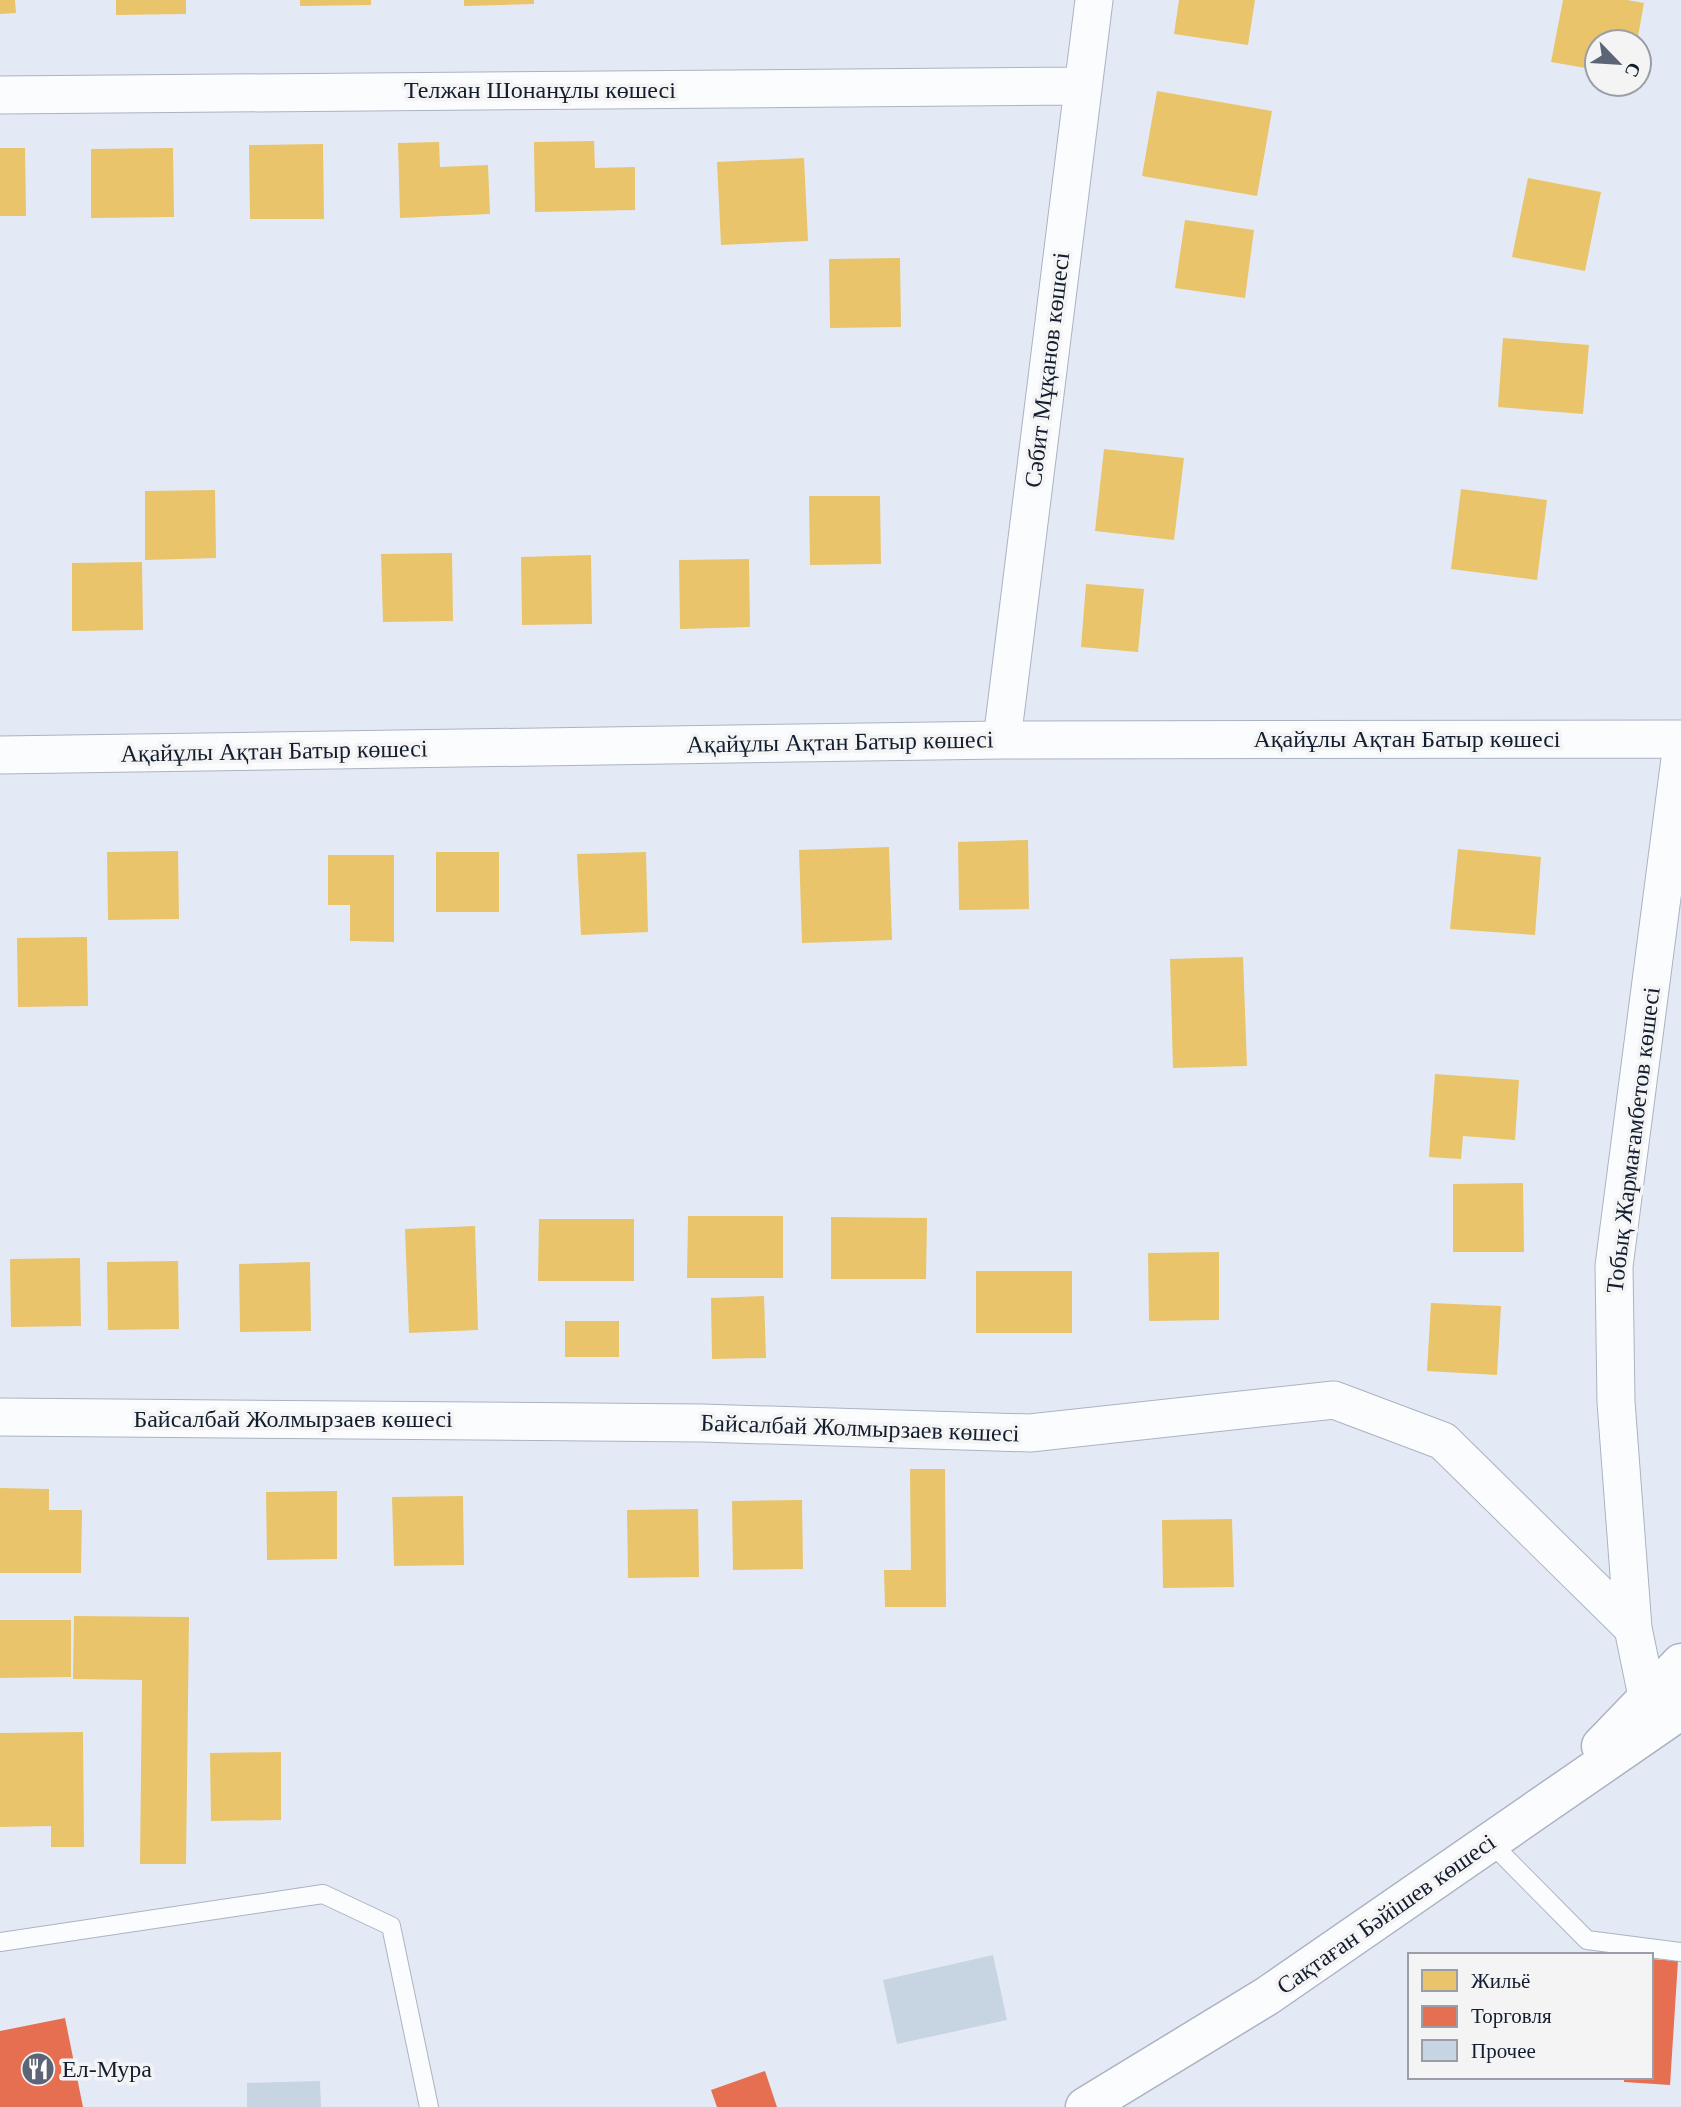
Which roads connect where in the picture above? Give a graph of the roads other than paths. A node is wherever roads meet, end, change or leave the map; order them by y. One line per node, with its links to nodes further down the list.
1 (1094, 0): 2 (street, Сәбит Мұқанов көшесі)
2 (1081, 86): 3 (street, Телжан Шонанұлы көшесі); 5 (street, Сәбит Мұқанов көшесі)
3 (0, 94)
4 (1681, 739): 5 (street, Ақайұлы Ақтан Батыр көшесі)
5 (1002, 740): 6 (street, Ақайұлы Ақтан Батыр көшесі)
6 (0, 755)
7 (1680, 773): 9 (street, Тобық Жармағамбетов көшесі)
8 (0, 1417): 9 (street, Байсалбай Жолмырзаев көшесі)
9 (1633, 1628): 11 (street, Тобық Жармағамбетов көшесі)
10 (1681, 1663): 11 (main road, Сақтаған Бәйішев көшесі)
11 (1664, 1703): 12 (main road, Сақтаған Бәйішев көшесі)
12 (1490, 1842): 14 (lane); 16 (main road, Сақтаған Бәйішев көшесі)
13 (0, 1942): 15 (lane)
14 (1681, 1952)
15 (429, 2107)
16 (1085, 2107)

